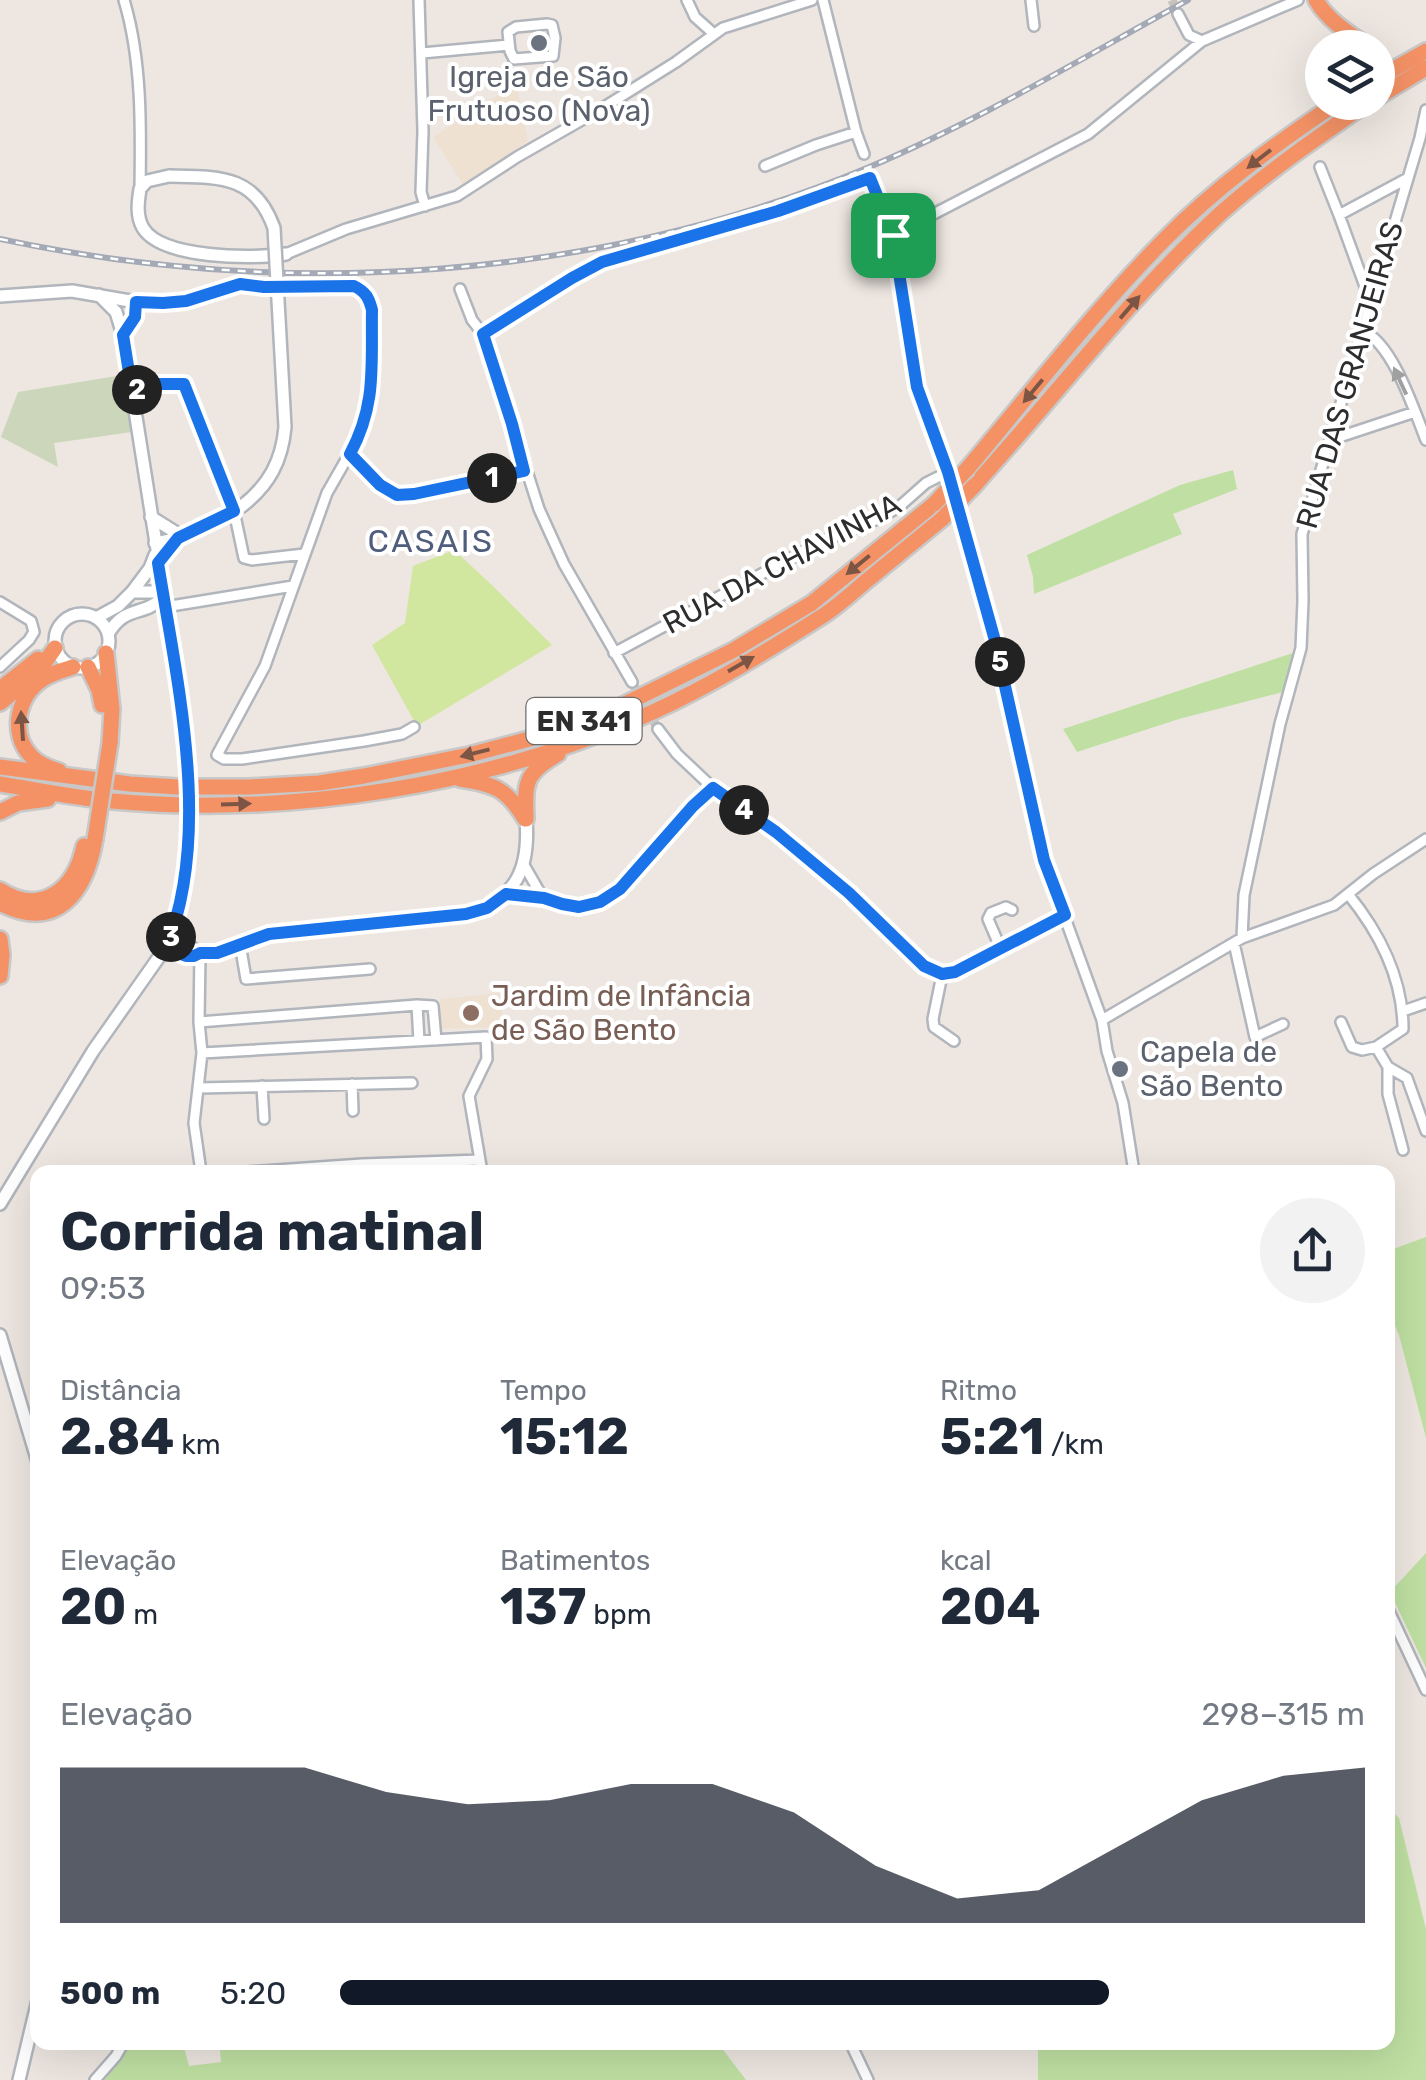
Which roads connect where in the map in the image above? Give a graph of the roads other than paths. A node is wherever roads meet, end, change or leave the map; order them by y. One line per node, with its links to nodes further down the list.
1 (124, 0): 30 (street)
2 (419, 0): 16 (street)
3 (687, 0): 12 (street)
4 (812, 0): 12 (street)
5 (822, 0): 25 (street)
6 (1031, 0): 10 (street)
7 (1316, 0): 11 (highway)
8 (1294, 1): 13 (street)
9 (1178, 14): 13 (street)
10 (1034, 26)
11 (1343, 30)
12 (714, 34): 31 (street)
13 (1202, 41): 33 (street)
14 (509, 45): 14 (street); 16 (street)
15 (1426, 52): 18 (highway)
16 (422, 53): 31 (street)
17 (1395, 57): 18 (highway)
18 (1407, 62): 20 (highway)
19 (1426, 68): 21 (highway)
20 (1395, 69)
21 (1395, 87)
22 (1426, 110): 29 (street, RUA DAS GRANJEIRAS)
23 (1311, 120): 77 (highway, EN 341, one-way to 77, bridge)
24 (1343, 120): 73 (highway, EN 341, one-way to 24, bridge)
25 (856, 132): 26 (street); 27 (street)
26 (864, 154)
27 (765, 166)
28 (1320, 167): 32 (street)
29 (1408, 178): 32 (street); 39 (street, RUA DAS GRANJEIRAS)
30 (140, 190): 34 (street); 50 (street, bridge)
31 (426, 206): 34 (street)
32 (1338, 215): 39 (street)
33 (893, 235): 42 (street); 49 (street)
34 (286, 254)
35 (460, 290): 42 (street)
36 (100, 295): 37 (street); 38 (street); 40 (street)
37 (0, 296)
38 (133, 301): 40 (street); 47 (street)
39 (1371, 302): 41 (street, RUA DAS GRANJEIRAS)
40 (122, 330): 43 (street)
41 (1363, 330): 44 (street, one-way to 41); 45 (street, RUA DAS GRANJEIRAS)
42 (483, 334): 48 (street)
43 (132, 391): 50 (street); 51 (street)
44 (1415, 412): 45 (street); 46 (street)
45 (1330, 440): 97 (street, RUA DAS GRANJEIRAS)
46 (1426, 440)
47 (350, 454): 48 (street); 54 (street)
48 (524, 471): 64 (street)
49 (948, 472): 64 (street, RUA DA CHAVINHA); 94 (street)
50 (238, 508): 52 (street); 54 (street)
51 (152, 517): 52 (street); 53 (street)
52 (176, 535): 53 (street); 53 (street)
53 (156, 548): 56 (street); 58 (street)
54 (304, 554): 55 (street)
55 (293, 586): 58 (street); 71 (street)
56 (132, 592): 58 (street); 60 (street)
57 (0, 602): 66 (street)
58 (164, 602): 59 (street); 62 (street)
59 (140, 612): 61 (street); 62 (street)
60 (96, 618): 61 (street); 63 (street)
61 (108, 634): 65 (street)
62 (170, 635): 96 (street, bridge)
63 (55, 645): 67 (street); 69 (highway); 70 (highway)
64 (614, 652): 68 (street)
65 (106, 653): 67 (street); 74 (highway)
66 (0, 667)
67 (80, 667): 74 (highway); 77 (highway, one-way to 67)
68 (632, 682)
69 (0, 689)
70 (0, 704)
71 (414, 727)
72 (658, 729): 79 (street)
73 (577, 742): 76 (highway, EN 341); 82 (highway)
74 (105, 743): 83 (highway)
75 (0, 767): 77 (highway, EN 341)
76 (451, 778): 80 (highway, EN 341, one-way to 76); 82 (highway)
77 (82, 779)
78 (0, 784): 80 (highway, EN 341)
79 (713, 788): 91 (street); 102 (street)
80 (80, 798): 81 (highway)
81 (0, 812)
82 (526, 820): 85 (street)
83 (90, 838): 87 (highway); 92 (highway)
84 (1426, 839): 89 (street)
85 (524, 865): 86 (street); 88 (street)
86 (533, 882): 90 (street); 91 (street)
87 (0, 890)
88 (506, 894): 90 (street); 98 (street)
89 (1348, 894): 97 (street); 106 (street)
90 (525, 896): 91 (street)
91 (544, 898)
92 (0, 903)
93 (1012, 910): 99 (street)
94 (1065, 915): 99 (street); 107 (street)
95 (0, 938): 103 (highway)
96 (169, 941): 100 (street); 130 (street)
97 (1238, 941): 107 (street); 110 (street, RUA DAS GRANJEIRAS)
98 (240, 944): 100 (street); 101 (street)
99 (1000, 947): 102 (street)
100 (200, 953): 108 (street)
101 (370, 968)
102 (942, 974): 113 (street)
103 (0, 976)
104 (1426, 1003): 106 (street)
105 (417, 1006): 108 (street); 111 (street); 112 (street)
106 (1403, 1011): 114 (street)
107 (1102, 1020): 129 (street)
108 (199, 1022): 115 (street)
109 (1340, 1022): 114 (street)
110 (1283, 1024)
111 (436, 1040): 112 (street); 125 (street)
112 (418, 1041): 115 (street)
113 (954, 1041)
114 (1376, 1047): 116 (street)
115 (202, 1053): 120 (street)
116 (1388, 1068): 123 (street); 124 (street)
117 (352, 1084): 118 (street); 119 (street); 121 (street)
118 (412, 1084)
119 (262, 1086): 120 (street); 122 (street)
120 (199, 1088): 126 (street)
121 (353, 1111)
122 (264, 1119)
123 (1426, 1131)
124 (1404, 1150)
125 (480, 1160): 127 (street); 128 (street)
126 (203, 1165)
127 (348, 1165)
128 (481, 1165)
129 (1133, 1165)
130 (0, 1204)
131 (0, 1335): 132 (street)
132 (30, 1435)
133 (1395, 1625): 134 (street)
134 (1426, 1690)
135 (30, 2034): 138 (street)
136 (119, 2050): 139 (street)
137 (854, 2050): 140 (street)
138 (19, 2080)
139 (95, 2080)
140 (868, 2080)

